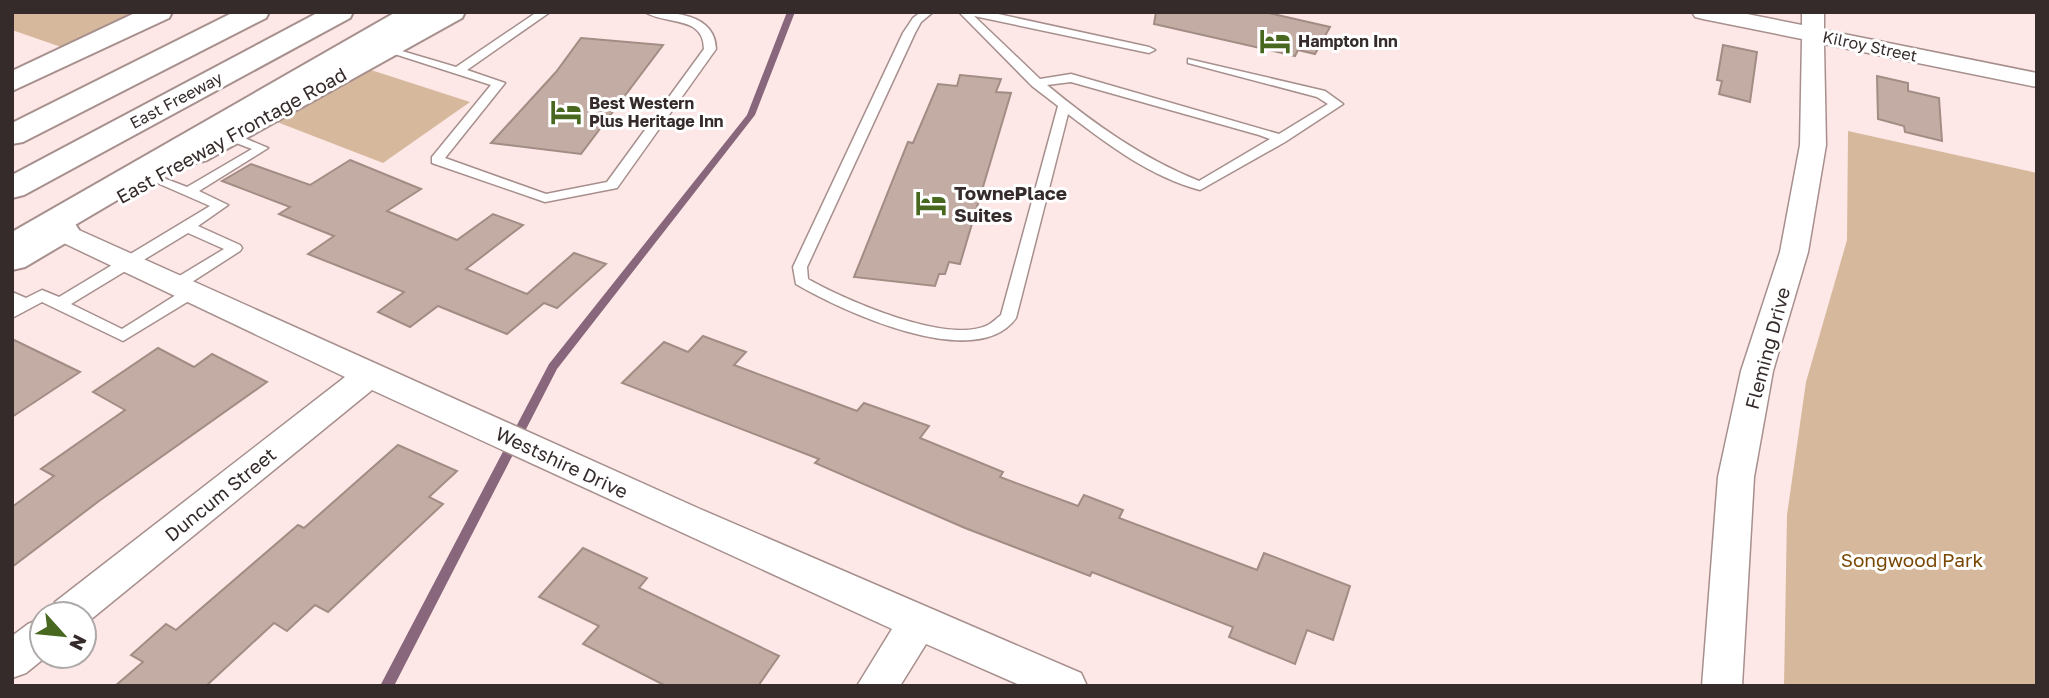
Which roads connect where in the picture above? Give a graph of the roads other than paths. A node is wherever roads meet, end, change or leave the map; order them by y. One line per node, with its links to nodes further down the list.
1 (159, 12): 18 (main road)
2 (256, 12): 21 (main road)
3 (340, 12): 25 (main road, East Freeway)
4 (416, 12): 29 (main road)
5 (452, 12): 13 (main road, East Freeway Frontage Road)
6 (545, 12): 16 (lane)
7 (650, 12): 16 (lane)
8 (928, 12): 20 (lane)
9 (964, 12): 19 (lane)
10 (972, 12): 14 (lane)
11 (1703, 12): 12 (street, Kilroy Street)
12 (1813, 24): 17 (street, Kilroy Street); 43 (street, Fleming Drive)
13 (385, 49): 16 (lane); 22 (main road, East Freeway Frontage Road)
14 (1149, 50)
15 (1192, 61): 23 (lane)
16 (459, 70)
17 (2037, 80)
18 (12, 82)
19 (1036, 83): 20 (lane); 23 (lane)
20 (1064, 105): 23 (lane)
21 (12, 135)
22 (228, 135): 24 (main road, East Freeway Frontage Road); 26 (lane)
23 (1280, 139)
24 (153, 178): 26 (lane); 28 (main road, East Freeway Frontage Road)
25 (12, 188)
26 (188, 192): 27 (lane)
27 (187, 227): 31 (lane); 32 (lane)
28 (61, 231): 30 (main road, East Freeway Frontage Road); 31 (street, Westshire Drive)
29 (12, 247)
30 (12, 259)
31 (128, 262): 32 (street, Westshire Drive); 34 (lane)
32 (184, 288): 34 (lane); 36 (street, Westshire Drive)
33 (19, 301): 34 (lane); 35 (lane)
34 (59, 304)
35 (12, 313)
36 (370, 374): 37 (street, Duncum Street); 38 (street, Westshire Drive)
37 (87, 600)
38 (918, 623): 41 (street); 42 (street, Westshire Drive)
39 (28, 647): 40 (street)
40 (12, 660)
41 (877, 686)
42 (1067, 686)
43 (1722, 686)

